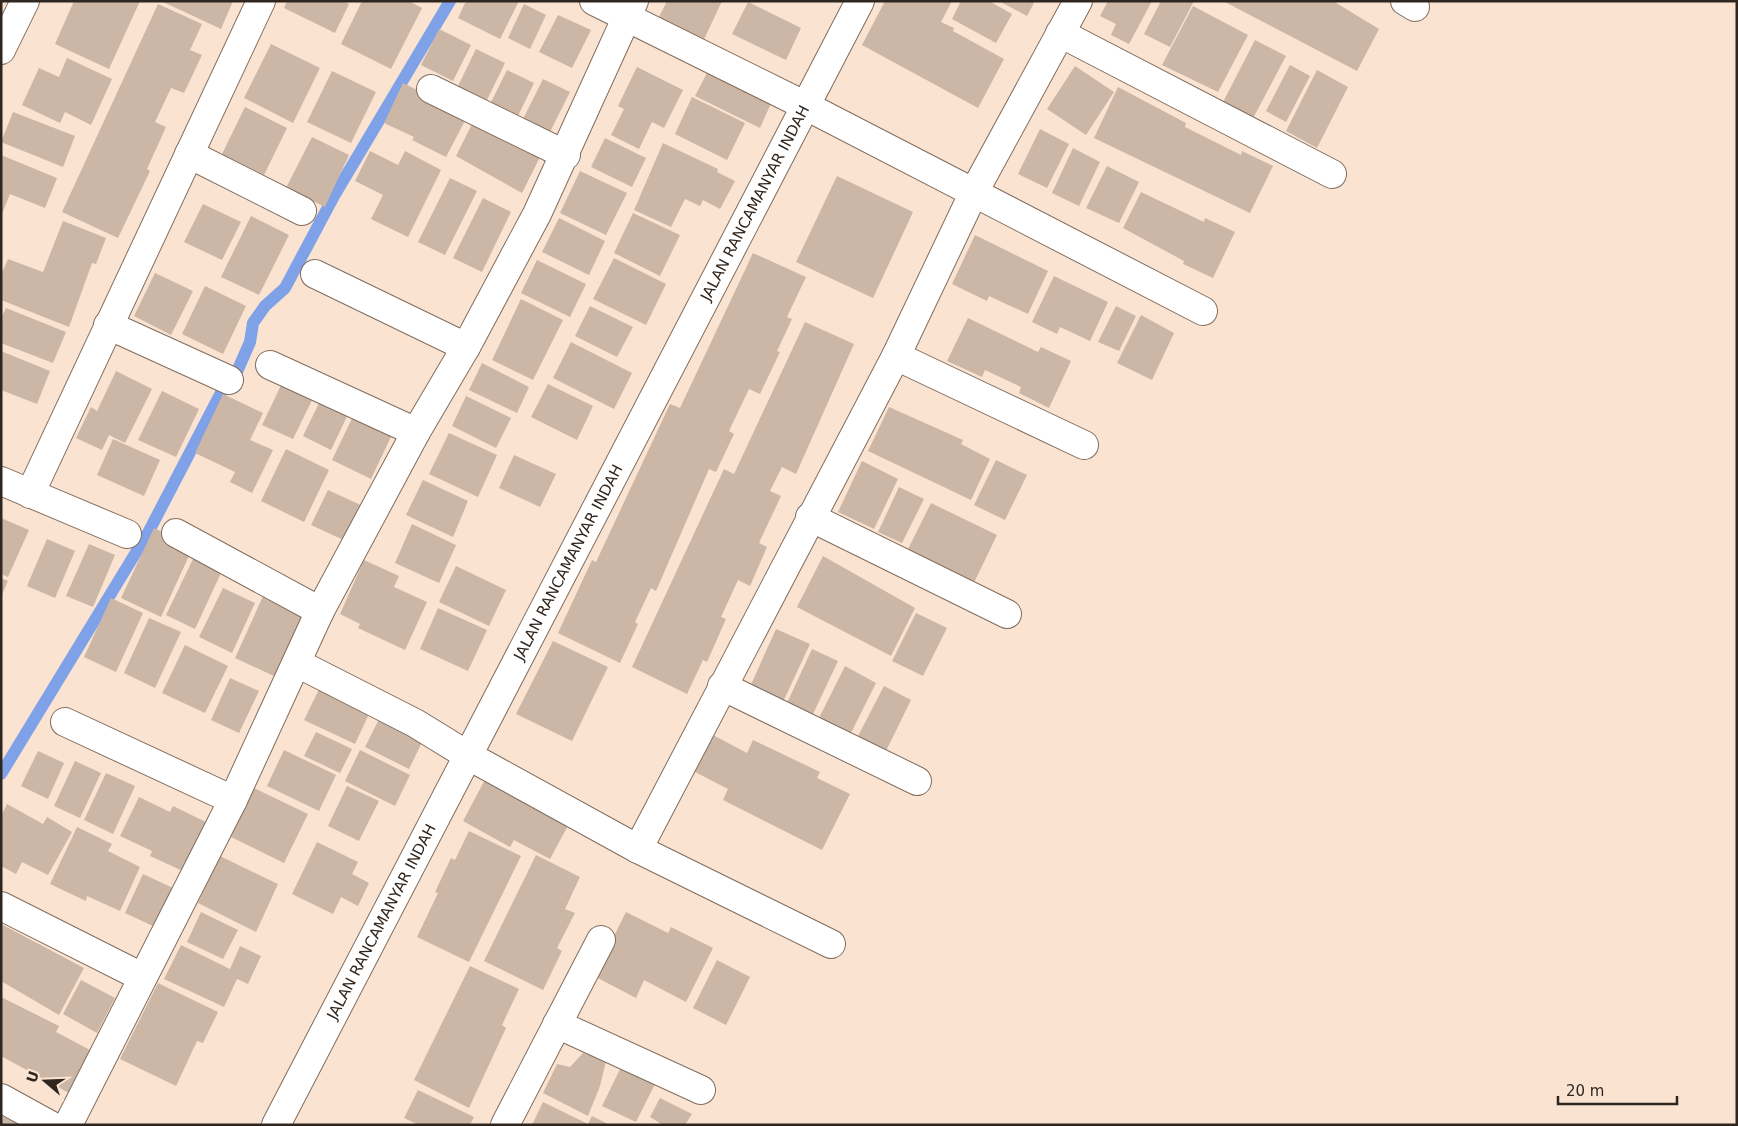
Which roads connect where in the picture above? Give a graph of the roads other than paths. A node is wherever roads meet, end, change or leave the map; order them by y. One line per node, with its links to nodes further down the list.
1 (25, 1): 8 (street)
2 (261, 1): 11 (street)
3 (594, 1): 6 (street)
4 (860, 1): 10 (street, JALAN RANCAMANYAR INDAH)
5 (1078, 1): 7 (street)
6 (631, 9): 10 (street); 12 (street)
7 (1060, 34): 13 (street); 14 (street)
8 (1, 50)
9 (431, 89): 12 (street)
10 (806, 106): 14 (street); 35 (street, JALAN RANCAMANYAR INDAH)
11 (189, 154): 15 (street); 18 (street)
12 (566, 155): 19 (street)
13 (1332, 174)
14 (974, 192): 17 (street); 20 (street)
15 (302, 211)
16 (314, 274): 19 (street)
17 (1203, 311)
18 (108, 325): 22 (street); 26 (street)
19 (466, 347): 23 (street)
20 (896, 356): 24 (street); 27 (street)
21 (270, 365): 23 (street)
22 (229, 380)
23 (416, 432): 30 (street)
24 (1084, 445)
25 (1, 481): 26 (street)
26 (30, 494): 29 (street)
27 (810, 517): 31 (street); 33 (street)
28 (176, 533): 30 (street)
29 (127, 534)
30 (320, 611): 32 (street)
31 (1007, 614)
32 (297, 663): 35 (street); 37 (street)
33 (722, 686): 36 (street); 38 (street)
34 (65, 722): 37 (street)
35 (467, 755): 38 (street); 48 (street, JALAN RANCAMANYAR INDAH)
36 (917, 781)
37 (233, 800): 42 (street)
38 (638, 849): 41 (street)
39 (1, 906): 42 (street)
40 (601, 940): 43 (street)
41 (831, 944)
42 (142, 977): 47 (street)
43 (557, 1024): 44 (street); 49 (street)
44 (701, 1090)
45 (1, 1098): 46 (street)
46 (50, 1125)
47 (68, 1125)
48 (276, 1125)
49 (505, 1125)

